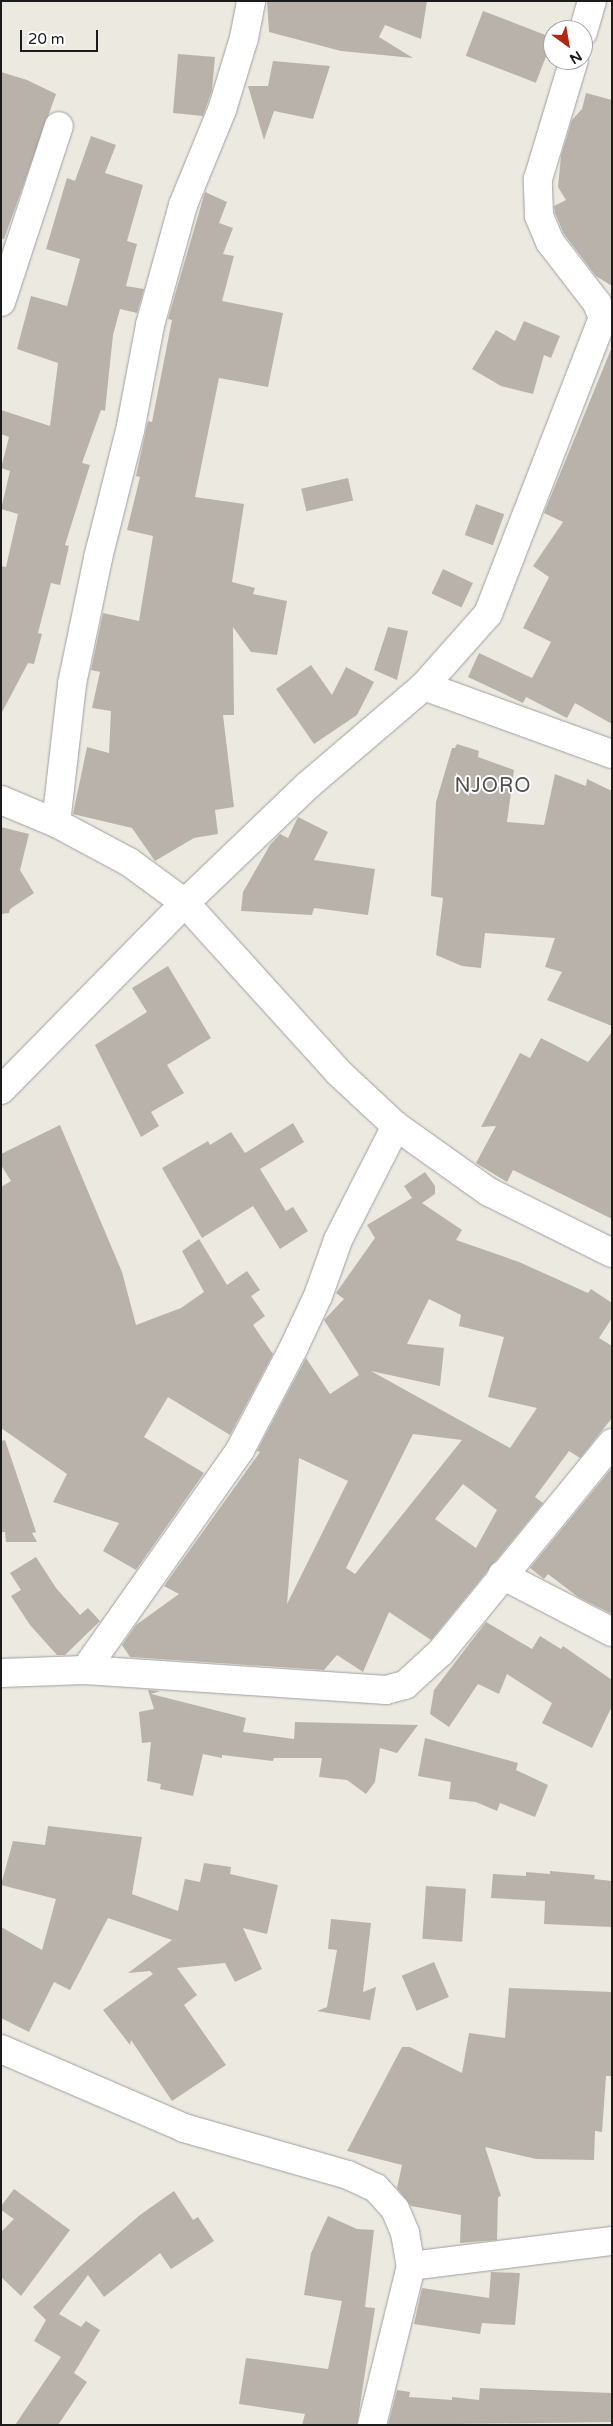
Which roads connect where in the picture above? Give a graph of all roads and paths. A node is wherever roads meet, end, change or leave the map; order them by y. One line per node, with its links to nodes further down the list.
1 (251, 1): 11 (street)
2 (587, 3): 3 (street)
3 (585, 20)
4 (571, 70): 7 (street)
5 (59, 126): 6 (street)
6 (1, 302)
7 (608, 320): 8 (street)
8 (424, 686): 9 (street); 12 (street)
9 (612, 754)
10 (1, 800): 11 (street)
11 (56, 823): 12 (street)
12 (185, 904): 13 (street); 14 (street)
13 (1, 1090)
14 (396, 1126): 15 (street); 19 (street)
15 (612, 1253)
16 (612, 1442): 17 (street)
17 (502, 1575): 18 (street); 19 (street)
18 (612, 1632)
19 (85, 1670): 20 (street)
20 (1, 1673)
21 (1, 2048): 23 (street)
22 (612, 2241): 23 (street)
23 (412, 2266): 24 (street)
24 (372, 2425)

